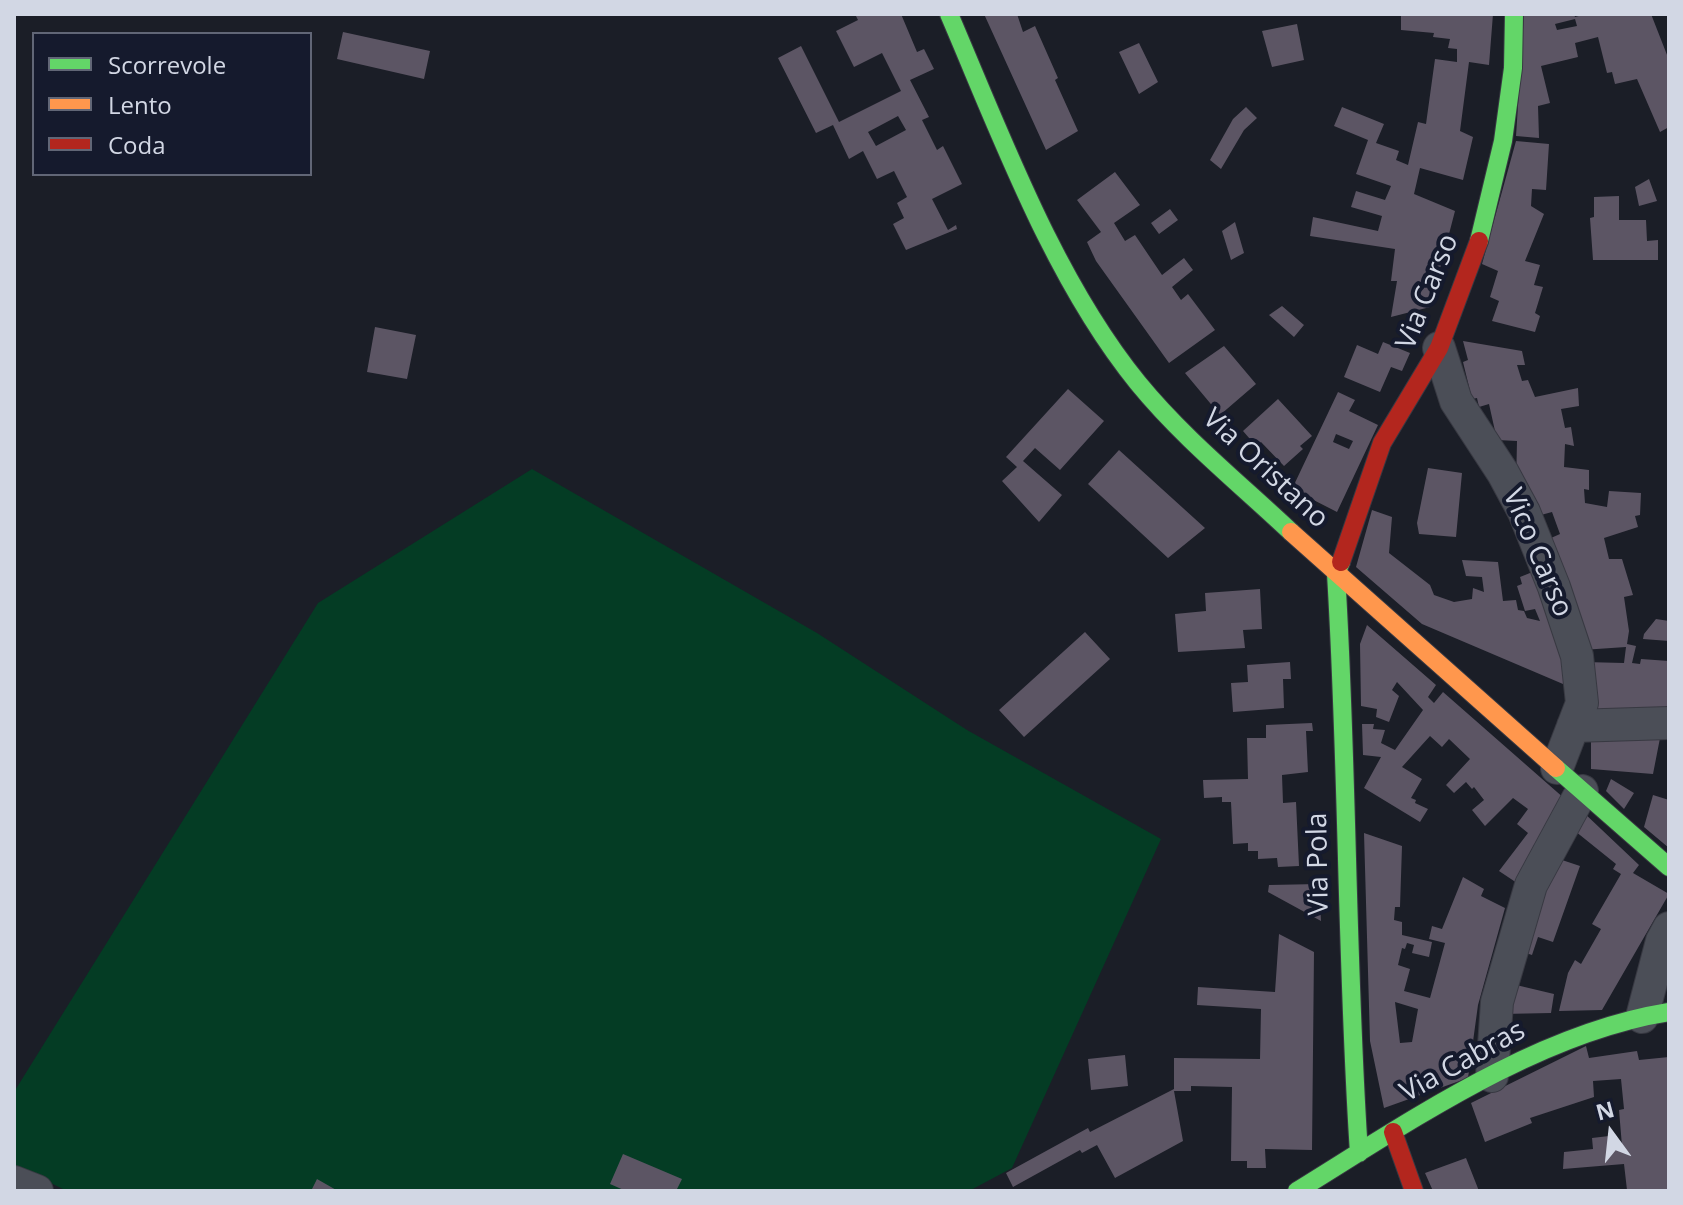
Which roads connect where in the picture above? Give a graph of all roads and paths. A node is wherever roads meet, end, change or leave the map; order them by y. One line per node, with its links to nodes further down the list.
1 (949, 14): 4 (street, Via Oristano)
2 (1514, 14): 3 (street, Via Carso)
3 (1439, 348): 4 (street, Via Carso); 6 (street, Vico Carso)
4 (1336, 574): 7 (street, Via Oristano); 14 (street, Via Pola)
5 (1669, 723): 6 (street)
6 (1573, 726): 7 (street, Vico Carso)
7 (1557, 768): 8 (street, Via Oristano)
8 (1582, 791): 9 (street, Via Oristano); 12 (street)
9 (1669, 867)
10 (1669, 928): 11 (street)
11 (1655, 1015): 12 (street, Via Cabras)
12 (1492, 1076): 13 (street, Via Cabras)
13 (1393, 1132): 14 (street, Via Cabras); 18 (street)
14 (1359, 1153): 16 (street, Via Cabras)
15 (14, 1182): 17 (street)
16 (1302, 1190)
17 (37, 1191)
18 (1414, 1191)

